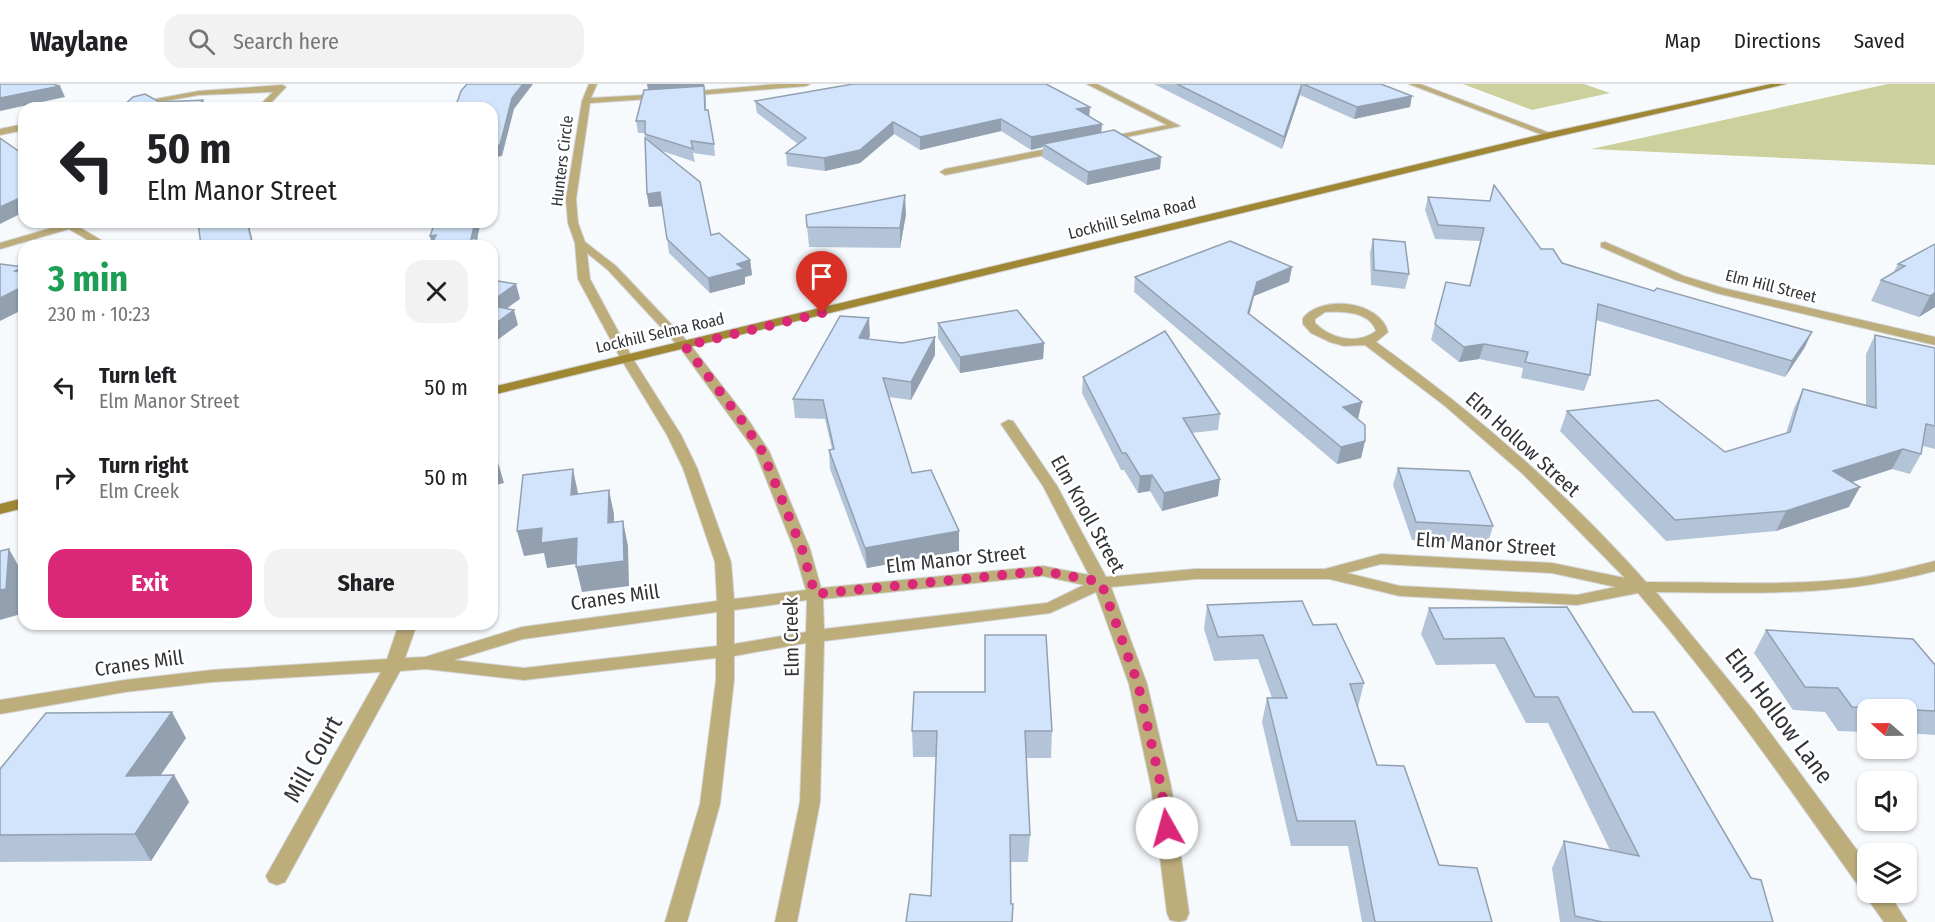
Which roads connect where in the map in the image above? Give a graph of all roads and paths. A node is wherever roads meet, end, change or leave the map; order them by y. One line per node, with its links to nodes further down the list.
1 (593, 84): 9 (street, Hunters Circle)
2 (806, 84): 7 (street)
3 (1091, 84): 15 (street)
4 (1413, 84): 14 (street)
5 (1782, 84): 14 (main road, Lockhill Selma Road)
6 (283, 87): 10 (street); 11 (street)
7 (680, 95)
8 (668, 96): 9 (street)
9 (586, 101): 23 (street, Hunters Circle)
10 (146, 102)
11 (267, 102)
12 (18, 128): 13 (street)
13 (0, 132)
14 (1551, 135): 28 (main road, Lockhill Selma Road)
15 (1096, 142)
16 (1072, 147): 17 (street)
17 (945, 172)
18 (63, 228): 20 (street)
19 (74, 228): 21 (street)
20 (21, 240)
21 (95, 240)
22 (18, 241): 25 (street)
23 (580, 243): 28 (street); 29 (street, Hunters Circle)
24 (1605, 245): 27 (street, Elm Hill Street)
25 (0, 246)
26 (1367, 341): 26 (street); 37 (street, Elm Hollow Street)
27 (1935, 341)
28 (685, 346): 29 (main road, Lockhill Selma Road); 38 (street, Elm Creek)
29 (627, 359): 30 (main road, Lockhill Selma Road); 39 (street)
30 (498, 391)
31 (1008, 424): 36 (street, Elm Knoll Street)
32 (18, 504): 33 (main road)
33 (0, 509)
34 (1935, 566): 37 (street, Elm Manor Street)
35 (1329, 574): 36 (street, Elm Manor Street); 37 (street, Elm Manor Street); 37 (street, Elm Manor Street)
36 (1101, 582): 38 (street, Elm Manor Street); 41 (street, Elm Manor Street); 49 (street, Elm Knoll Street)
37 (1642, 587): 46 (street, Elm Hollow Lane)
38 (815, 594): 39 (street, Cranes Mill); 41 (street, Elm Creek)
39 (726, 605): 42 (street); 43 (street, Cranes Mill)
40 (406, 630): 44 (street)
41 (815, 636): 42 (street, Elm Manor Street); 51 (street, Elm Creek)
42 (726, 651): 43 (street, Cranes Mill); 50 (street)
43 (425, 663): 44 (street, Cranes Mill)
44 (393, 667): 45 (street, Cranes Mill); 47 (street, Mill Court)
45 (0, 707)
46 (1857, 867)
47 (277, 876)
48 (1883, 903): 52 (street)
49 (1178, 912)
50 (676, 922)
51 (786, 922)
52 (1896, 922)

